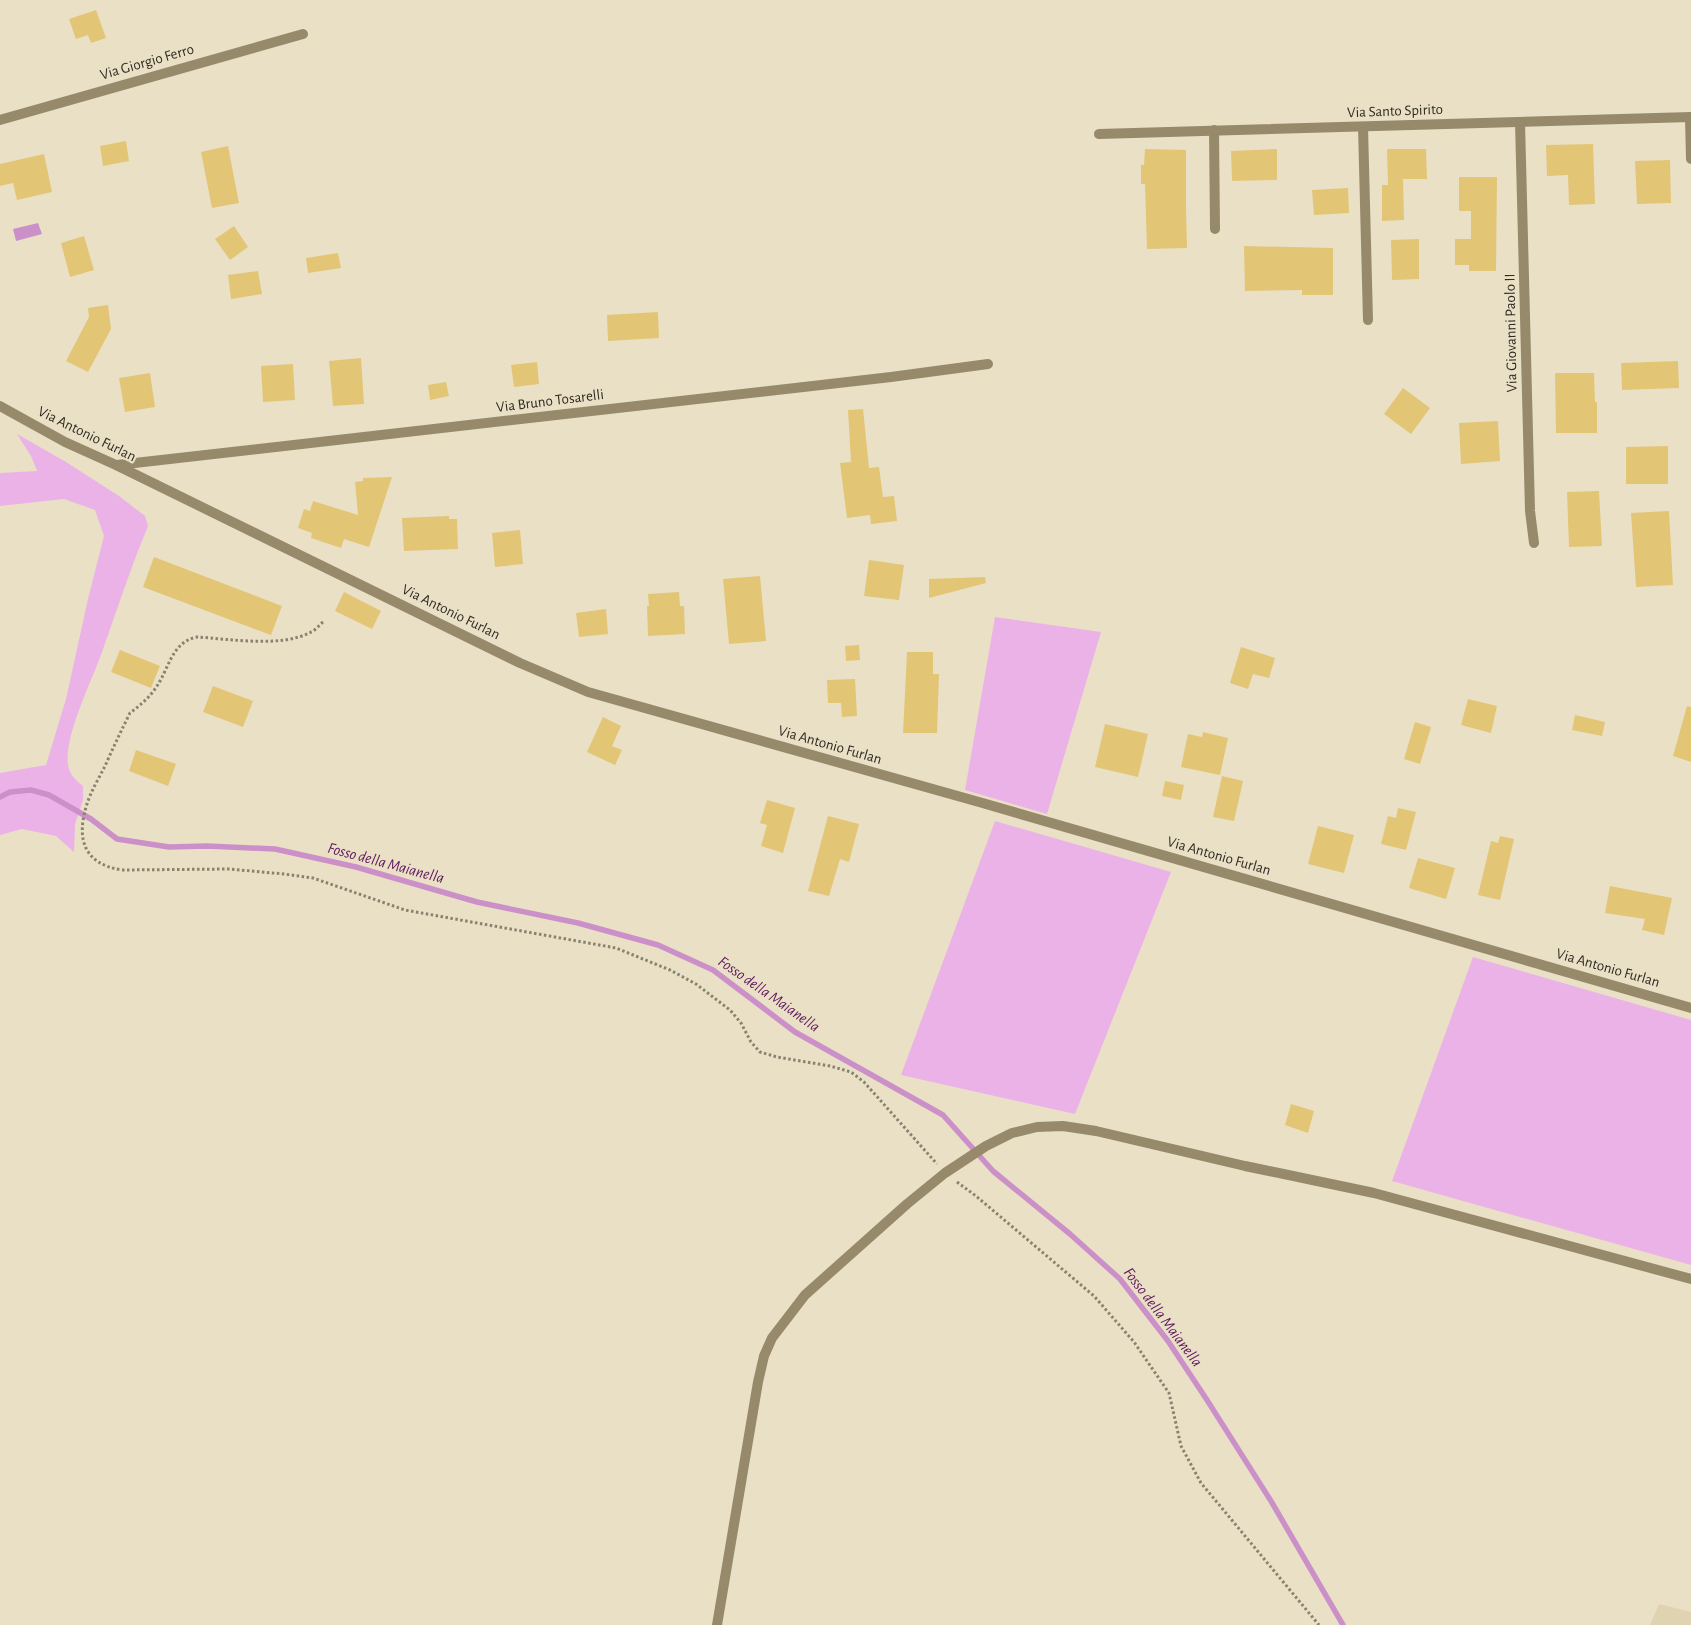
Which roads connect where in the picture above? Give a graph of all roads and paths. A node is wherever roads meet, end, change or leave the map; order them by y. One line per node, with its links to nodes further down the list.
1 (303, 34): 3 (street, Via Giorgio Ferro)
2 (1691, 118): 4 (street, Via Santo Spirito); 8 (street)
3 (0, 120)
4 (1520, 122): 5 (street, Via Santo Spirito); 14 (street, Via Giovanni Paolo II)
5 (1363, 126): 6 (street, Via Santo Spirito); 10 (street)
6 (1214, 130): 7 (street, Via Santo Spirito); 9 (street)
7 (1100, 134)
8 (1691, 159)
9 (1215, 229)
10 (1368, 320)
11 (988, 364): 13 (street, Via Bruno Tosarelli)
12 (0, 406): 13 (street, Via Antonio Furlan)
13 (116, 465): 16 (street, Via Antonio Furlan)
14 (1534, 543)
15 (323, 622): 17 (path)
16 (1691, 1008)
17 (945, 1173): 18 (street); 19 (street); 20 (path)
18 (1691, 1280)
19 (717, 1625)
20 (1318, 1625)

